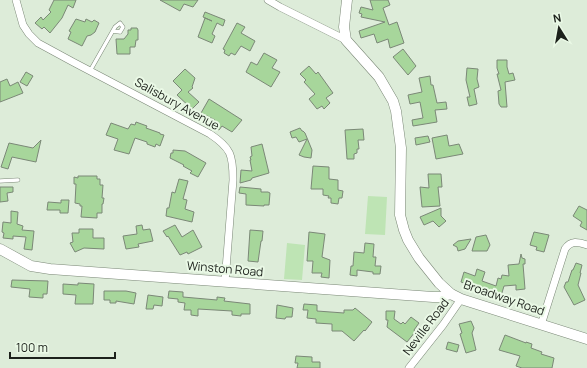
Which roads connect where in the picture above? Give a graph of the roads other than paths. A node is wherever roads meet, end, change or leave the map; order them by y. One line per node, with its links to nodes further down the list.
1 (16, 0): 6 (street, Salisbury Avenue)
2 (268, 0): 5 (street)
3 (347, 0): 5 (street)
4 (113, 31): 6 (lane)
5 (346, 40): 12 (street, Broadway Road)
6 (90, 70): 11 (street, Salisbury Avenue)
7 (18, 180): 8 (lane)
8 (0, 181)
9 (587, 245): 14 (street)
10 (0, 249): 11 (street, Winston Road)
11 (225, 282): 12 (street, Winston Road)
12 (451, 294): 13 (street, Broadway Road)
13 (461, 299): 14 (street, Broadway Road); 16 (street, Neville Road)
14 (541, 325): 15 (street, Broadway Road)
15 (587, 339)
16 (409, 368)

